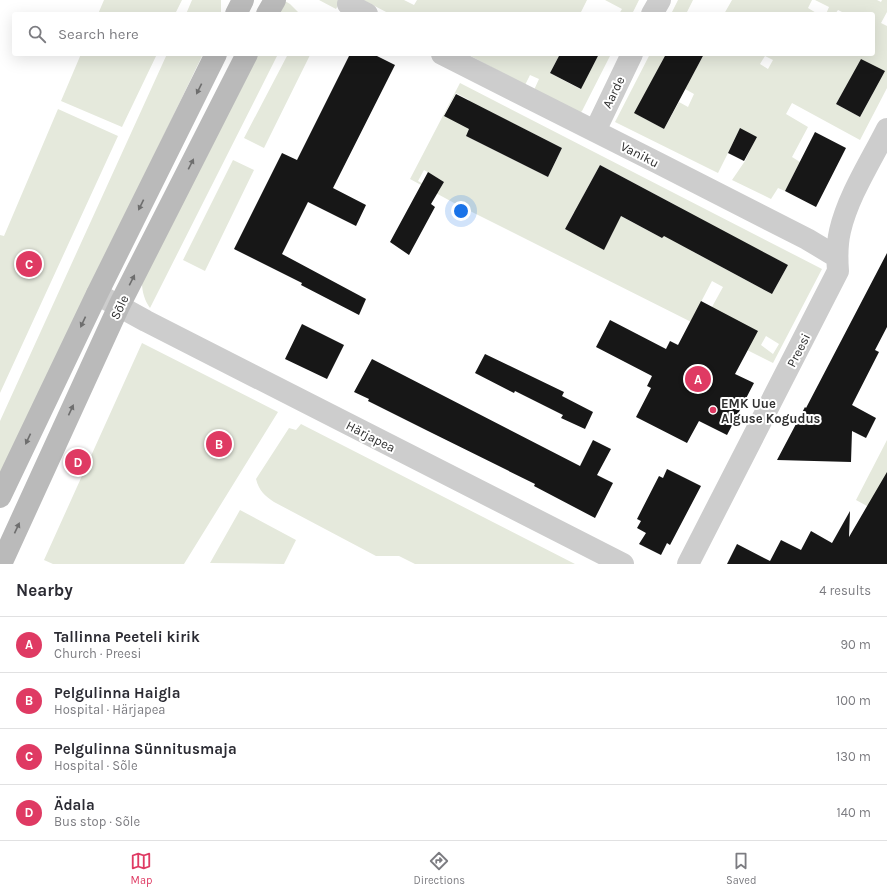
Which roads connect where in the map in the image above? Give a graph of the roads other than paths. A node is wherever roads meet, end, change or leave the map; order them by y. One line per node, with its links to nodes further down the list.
1 (243, 0): 4 (main road)
2 (275, 0): 5 (main road)
3 (660, 0): 6 (street)
4 (237, 12)
5 (269, 12)
6 (653, 12)
7 (215, 56): 14 (main road, Sõle, one-way to 14)
8 (246, 56): 15 (main road, Sõle, one-way to 8)
9 (446, 56): 12 (street, Vaniku)
10 (631, 56): 12 (street, Aarde)
11 (887, 129): 13 (street, Preesi)
12 (594, 131): 13 (street, Vaniku)
13 (837, 257): 19 (street, Preesi)
14 (97, 294): 15 (street, Härjapea); 16 (main road, Sõle, one-way to 16)
15 (119, 306): 17 (main road, Sõle, one-way to 15); 18 (street, Härjapea)
16 (0, 497)
17 (1, 564)
18 (623, 564)
19 (688, 564)

